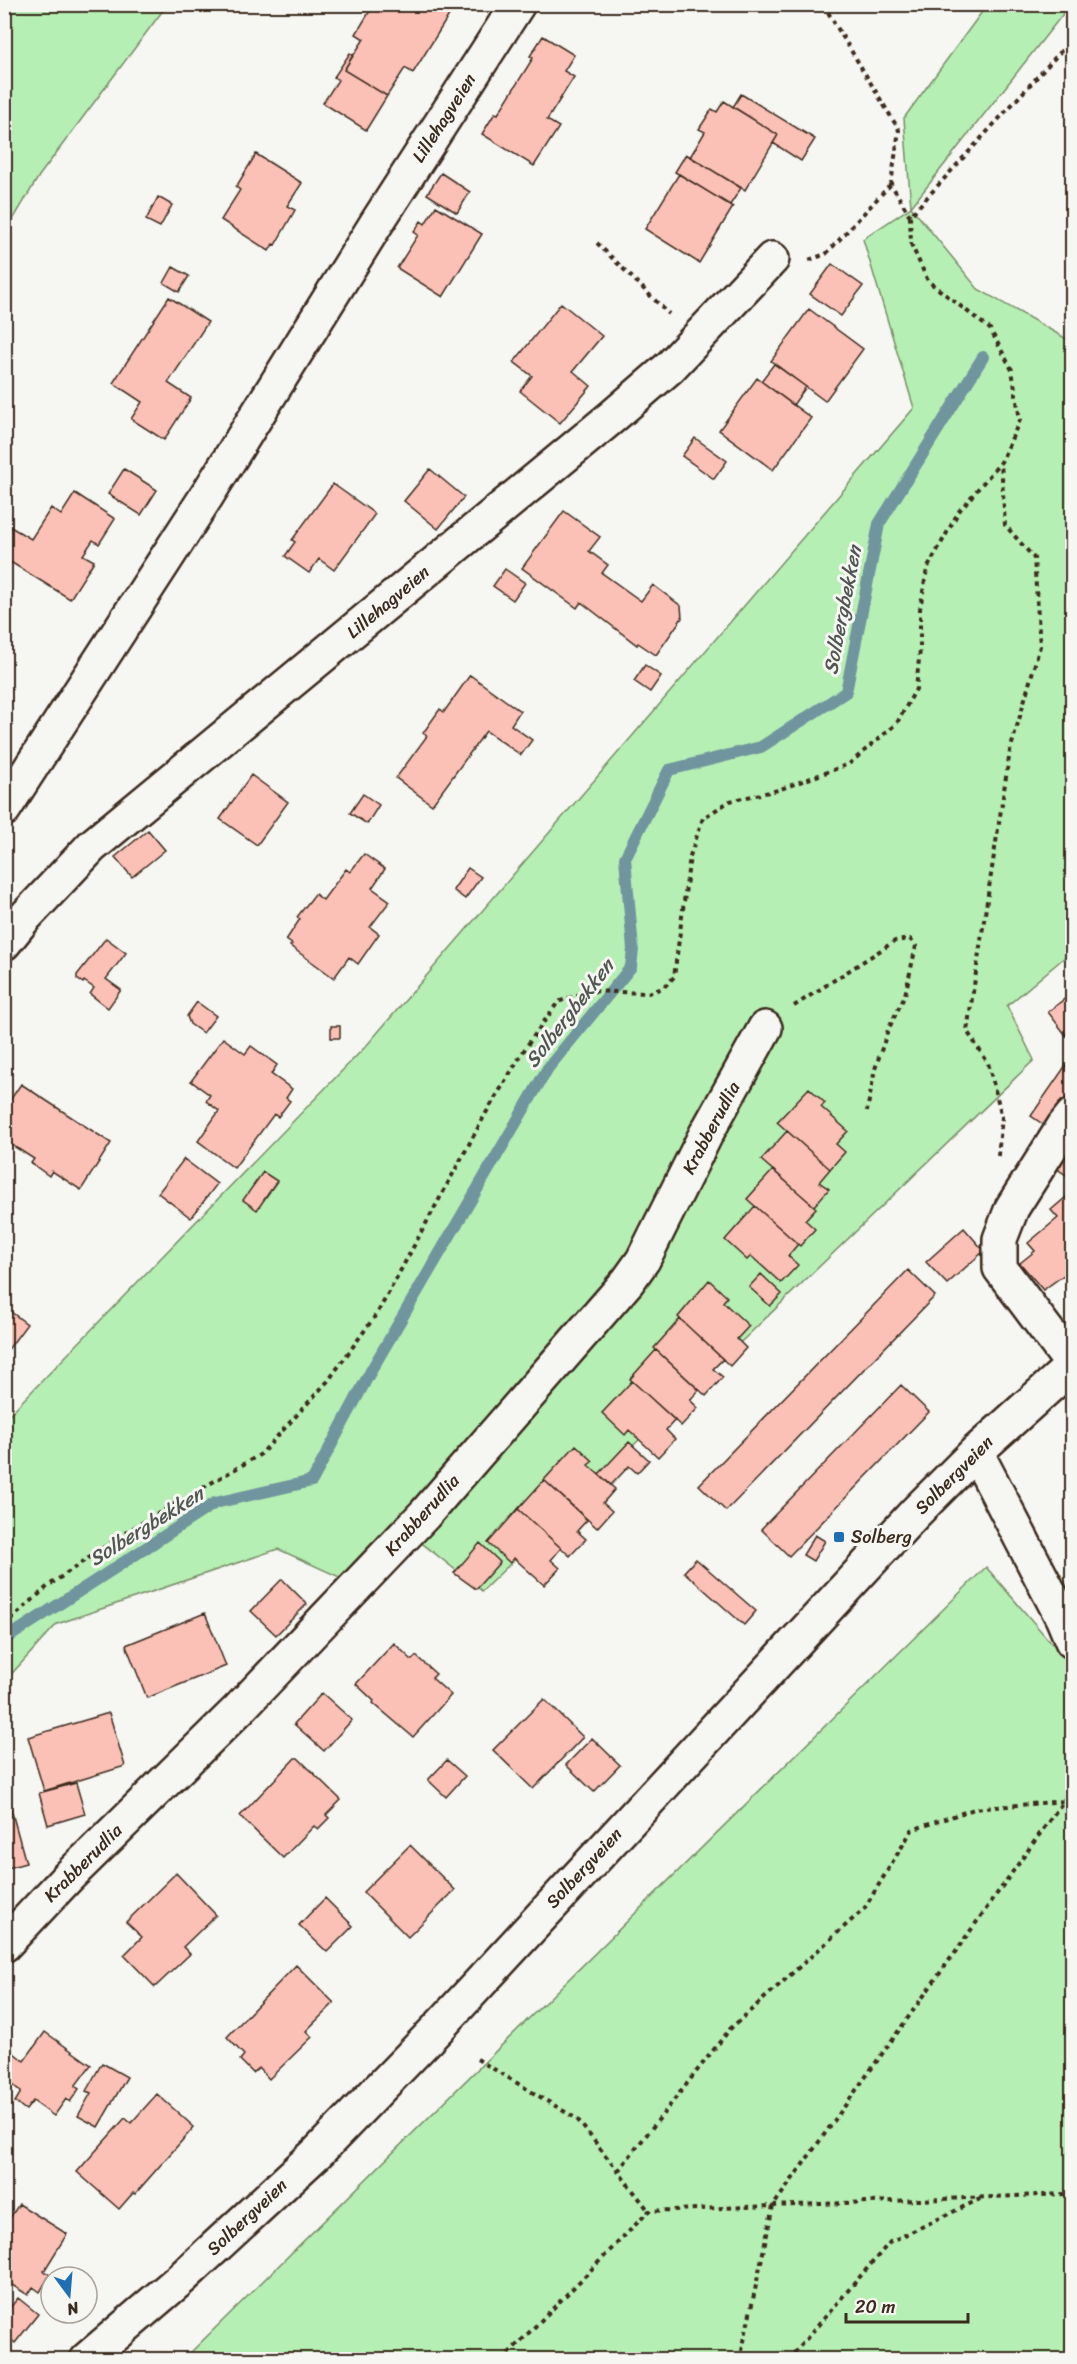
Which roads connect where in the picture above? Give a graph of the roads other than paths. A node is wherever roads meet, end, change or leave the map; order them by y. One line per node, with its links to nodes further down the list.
1 (518, 4): 3 (street, Lillehagveien)
2 (772, 259): 4 (street, Lillehagveien)
3 (4, 809)
4 (4, 943)
5 (765, 1028): 10 (street, Krabberudlia)
6 (1072, 1116): 7 (street)
7 (1072, 1365): 8 (street, Solbergveien)
8 (976, 1452): 9 (street); 11 (street, Solbergveien)
9 (1072, 1641)
10 (4, 1945)
11 (86, 2360)

